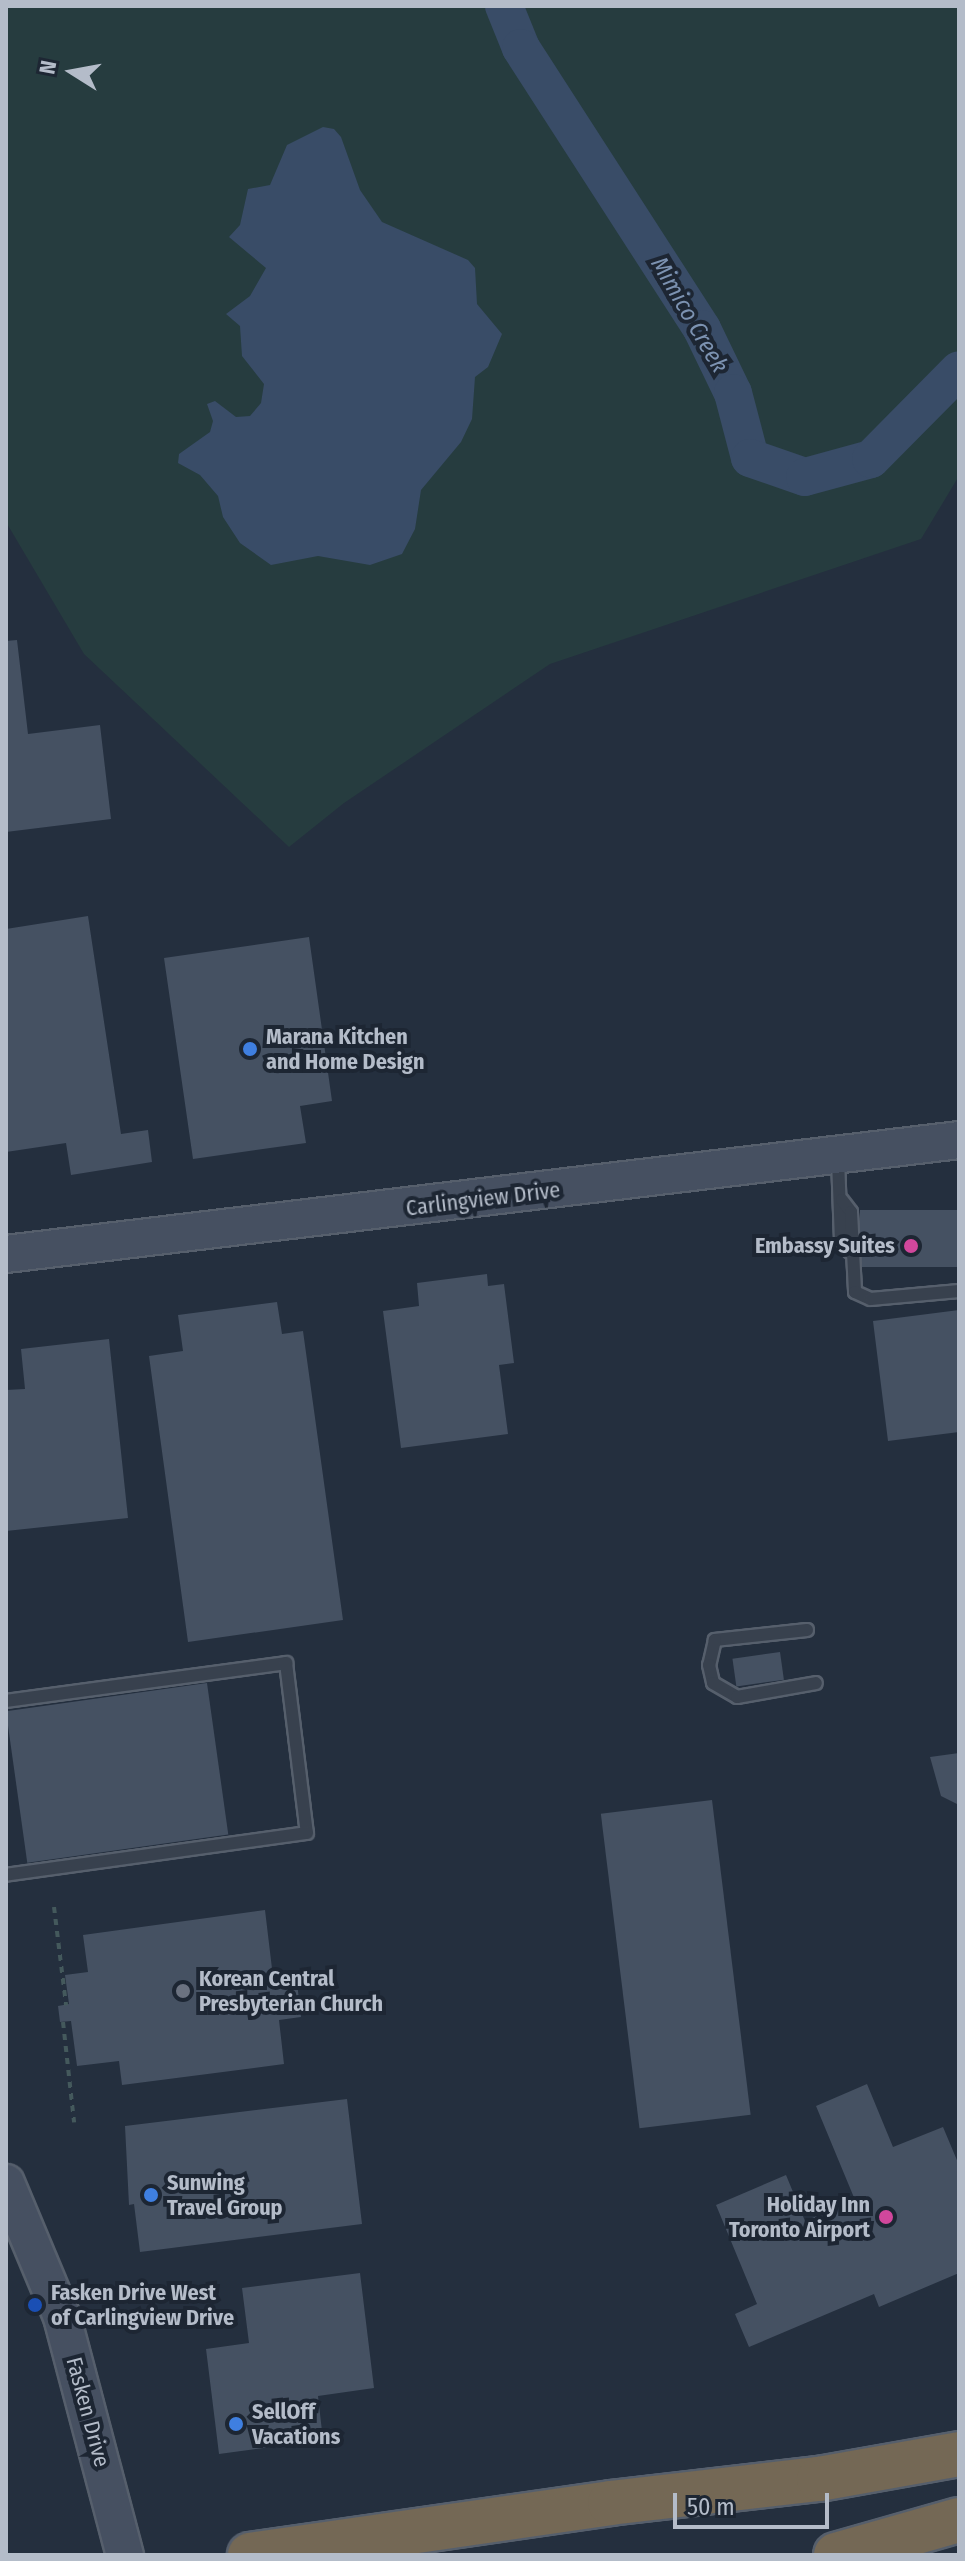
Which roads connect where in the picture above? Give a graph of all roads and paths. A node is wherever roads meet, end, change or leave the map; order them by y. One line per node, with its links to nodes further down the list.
1 (959, 1140): 2 (main road, Carlingview Drive)
2 (838, 1157): 3 (main road, Carlingview Drive); 4 (lane)
3 (6, 1254)
4 (959, 1291)
5 (807, 1630): 6 (lane)
6 (816, 1683)
7 (6, 1701): 8 (lane)
8 (6, 1875)
9 (54, 1907): 10 (path)
10 (66, 2005)
11 (63, 2022): 12 (path)
12 (74, 2122)
13 (6, 2183): 16 (main road, Fasken Drive)
14 (959, 2454): 17 (highway)
15 (959, 2520): 18 (highway)
16 (125, 2555)
17 (250, 2555)
18 (836, 2555)

